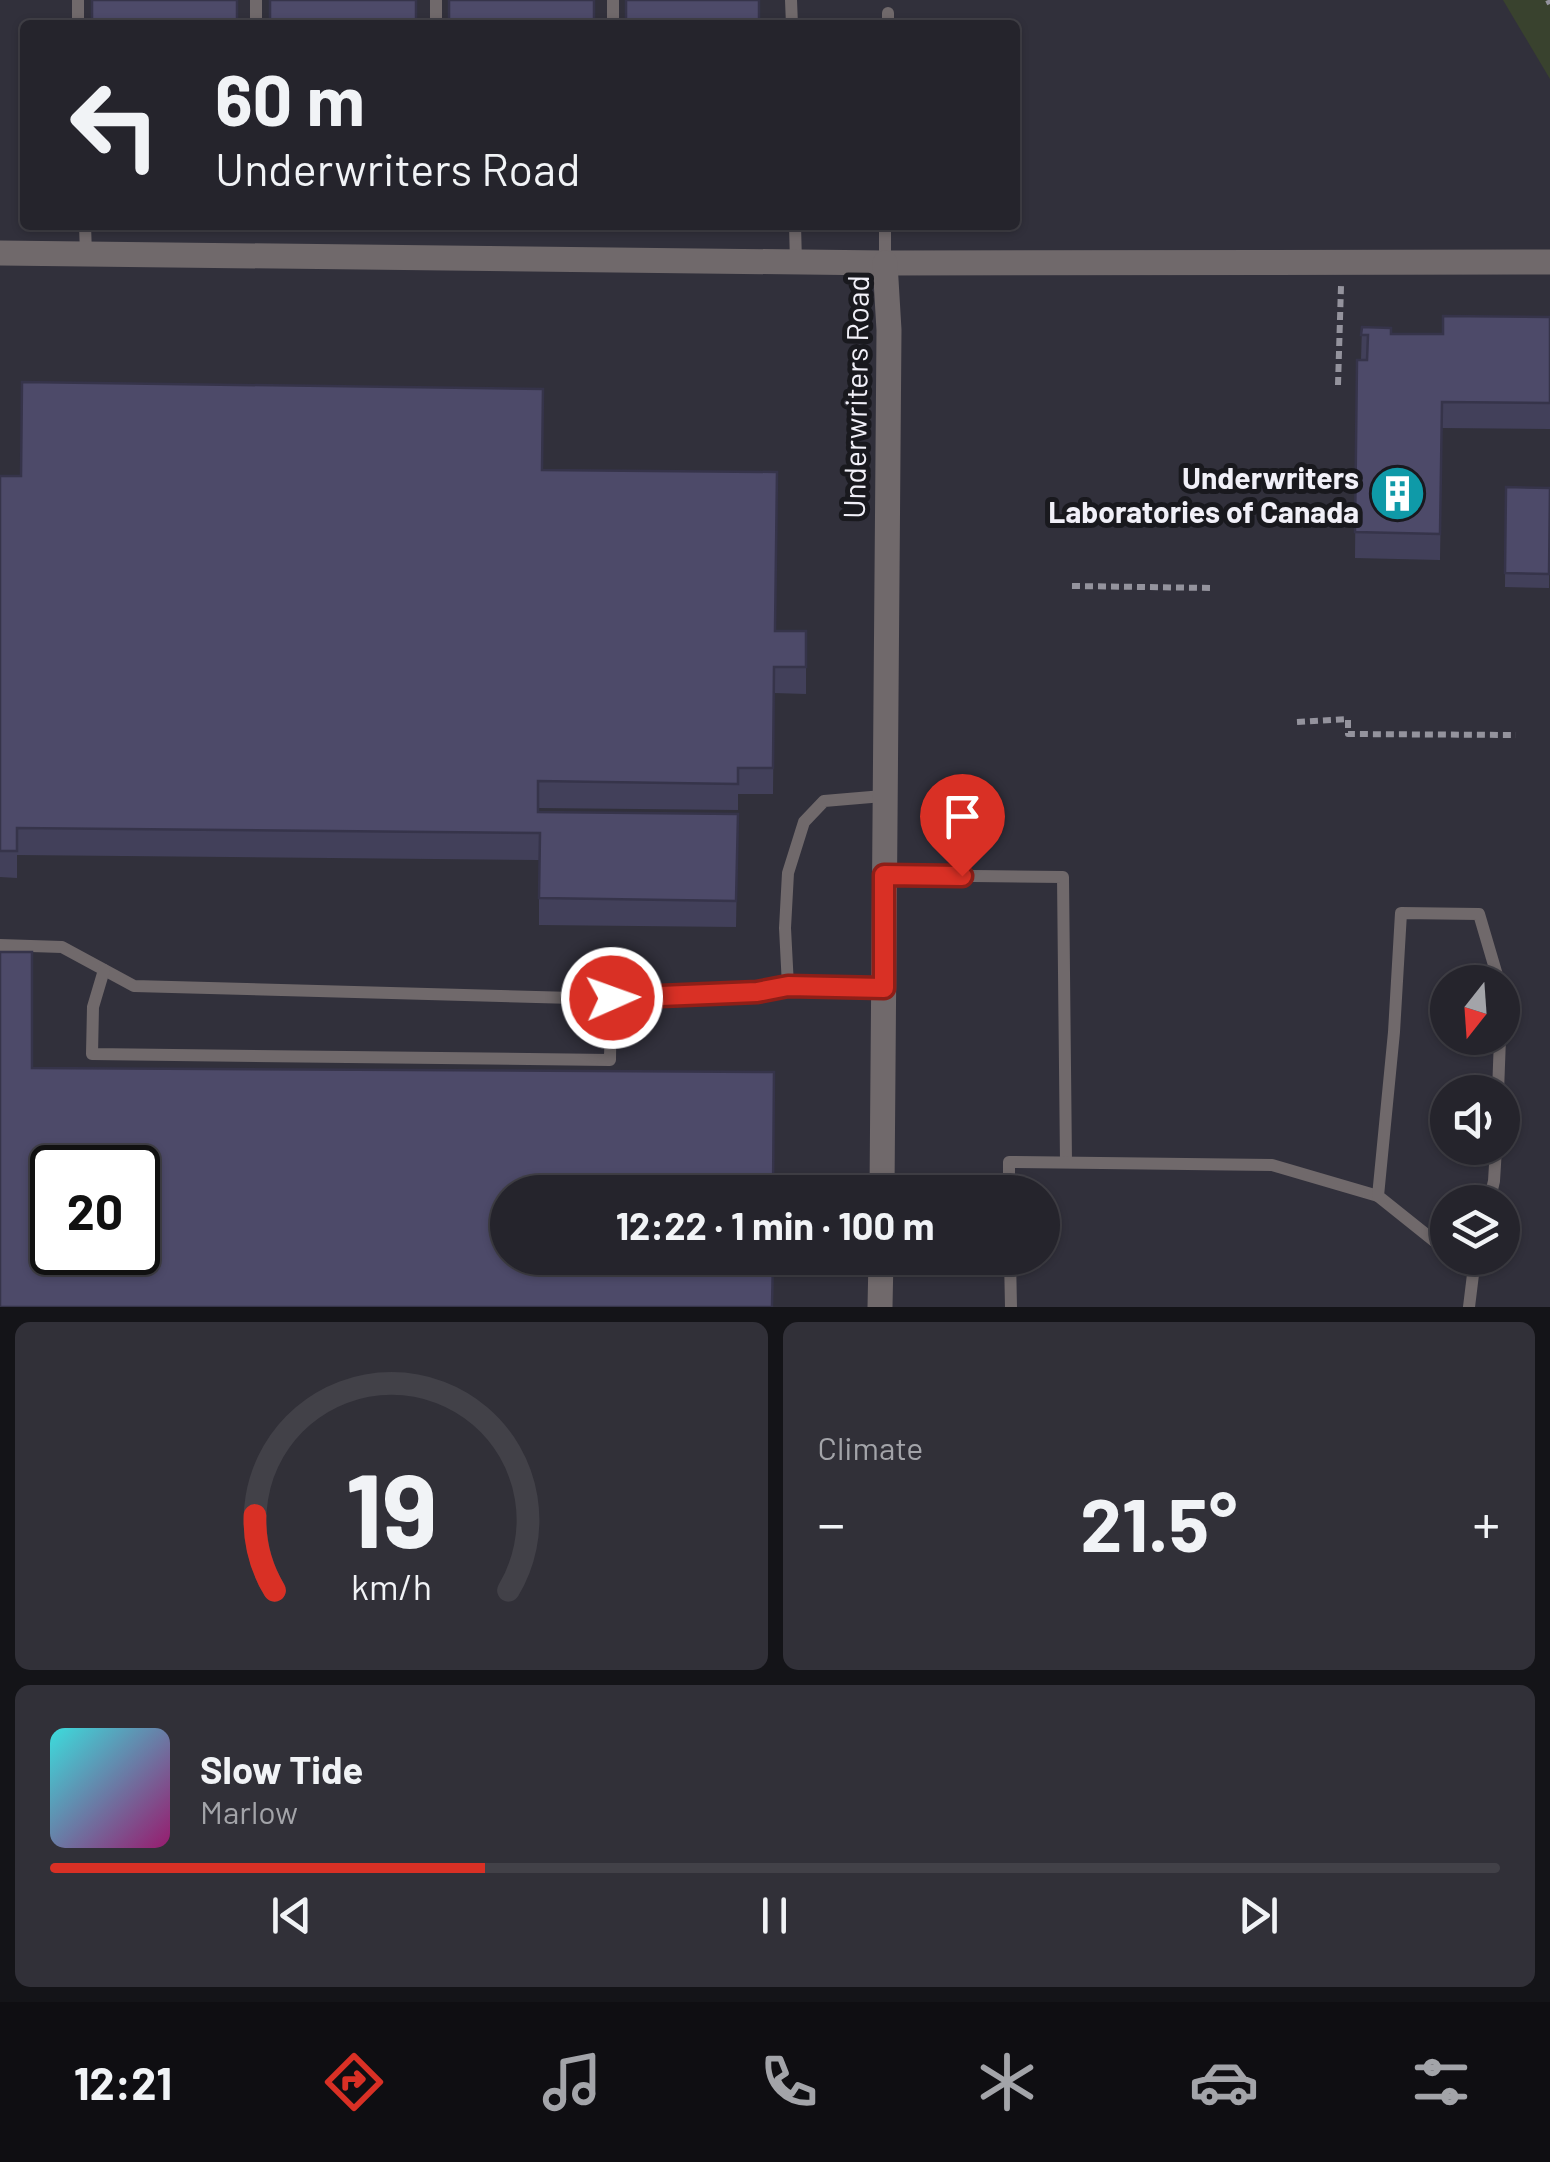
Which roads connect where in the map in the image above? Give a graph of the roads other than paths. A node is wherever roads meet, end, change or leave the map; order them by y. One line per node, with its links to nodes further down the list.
1 (85, 230): 5 (lane)
2 (795, 230): 6 (lane)
3 (885, 230): 8 (lane)
4 (0, 253): 5 (street)
5 (86, 254): 6 (street)
6 (796, 262): 8 (street)
7 (1550, 262): 8 (street, Underwriters Road)
8 (885, 263): 9 (street, Underwriters Road)
9 (883, 796): 10 (street, Underwriters Road); 14 (lane)
10 (884, 875): 15 (street, Underwriters Road); 17 (lane)
11 (0, 945): 13 (lane)
12 (1494, 965): 20 (lane)
13 (104, 970): 16 (lane); 16 (lane)
14 (788, 986): 15 (lane); 16 (lane)
15 (884, 988): 18 (street, Underwriters Road)
16 (612, 998)
17 (1066, 1162): 19 (lane); 20 (lane)
18 (882, 1175)
19 (1009, 1175)
20 (1378, 1196): 21 (lane)
21 (1430, 1238)
22 (881, 1275): 25 (street)
23 (1010, 1275): 26 (lane)
24 (1473, 1275): 27 (lane)
25 (880, 1307)
26 (1011, 1307)
27 (1469, 1307)

